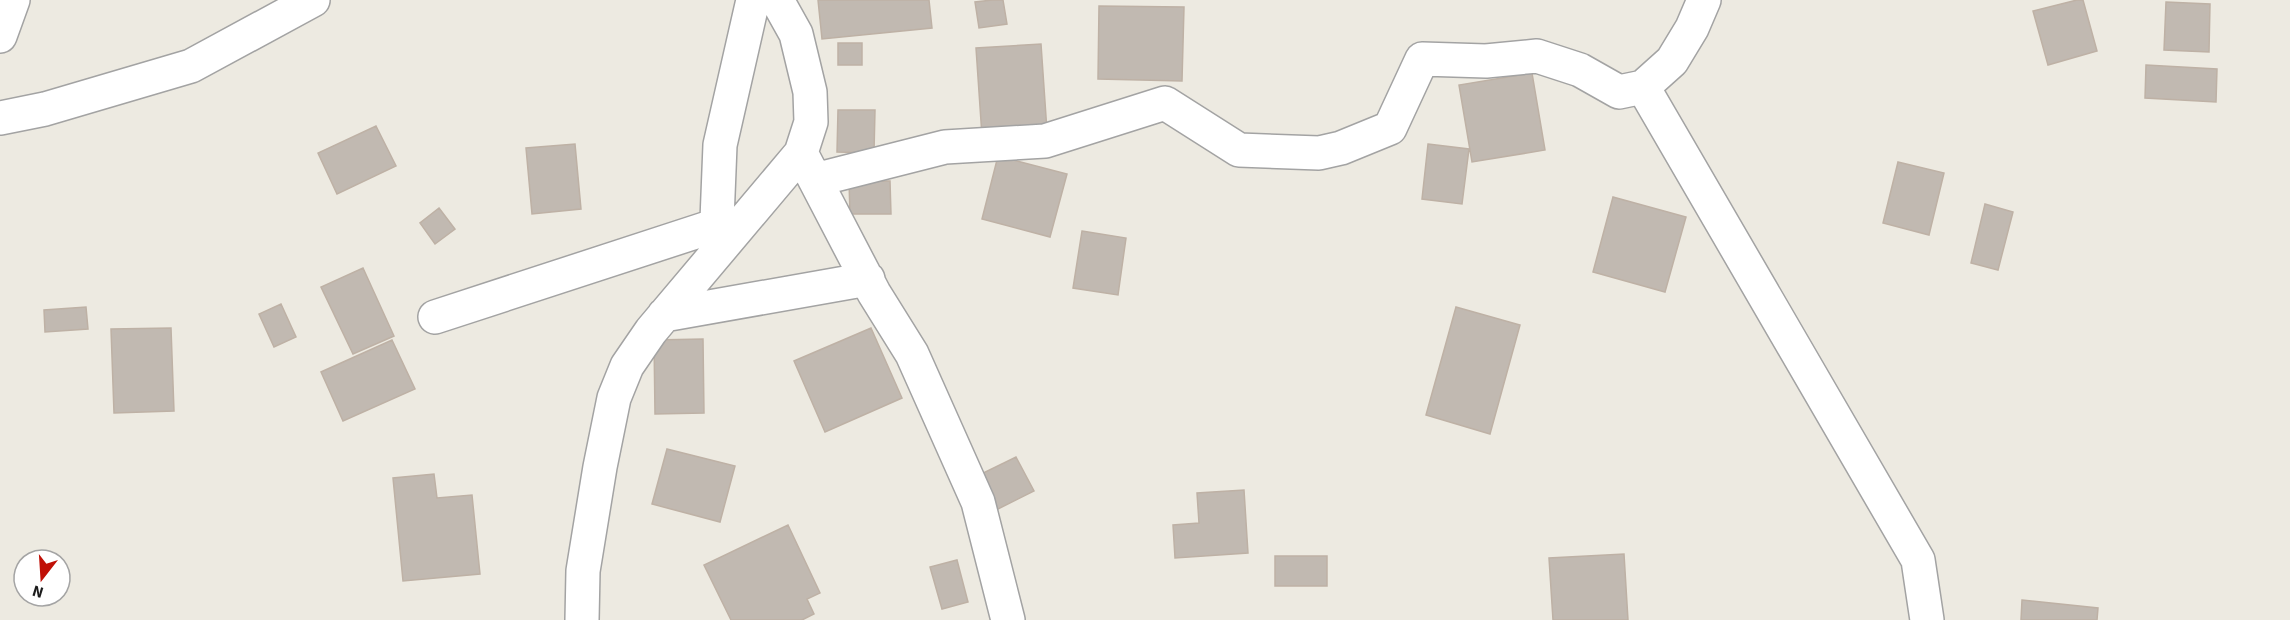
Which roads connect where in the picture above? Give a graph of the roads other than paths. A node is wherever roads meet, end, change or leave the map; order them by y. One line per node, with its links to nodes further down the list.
1 (13, 0): 6 (street)
2 (313, 0): 8 (street)
3 (753, 0): 10 (street)
4 (777, 0): 9 (street)
5 (1704, 0): 7 (street)
6 (0, 36)
7 (1643, 87): 9 (street); 16 (street)
8 (0, 118)
9 (808, 167): 10 (street); 11 (street)
10 (717, 239): 12 (street); 13 (street)
11 (868, 279): 12 (street); 15 (street)
12 (664, 315): 14 (street)
13 (435, 318)
14 (582, 620)
15 (1008, 620)
16 (1927, 620)

